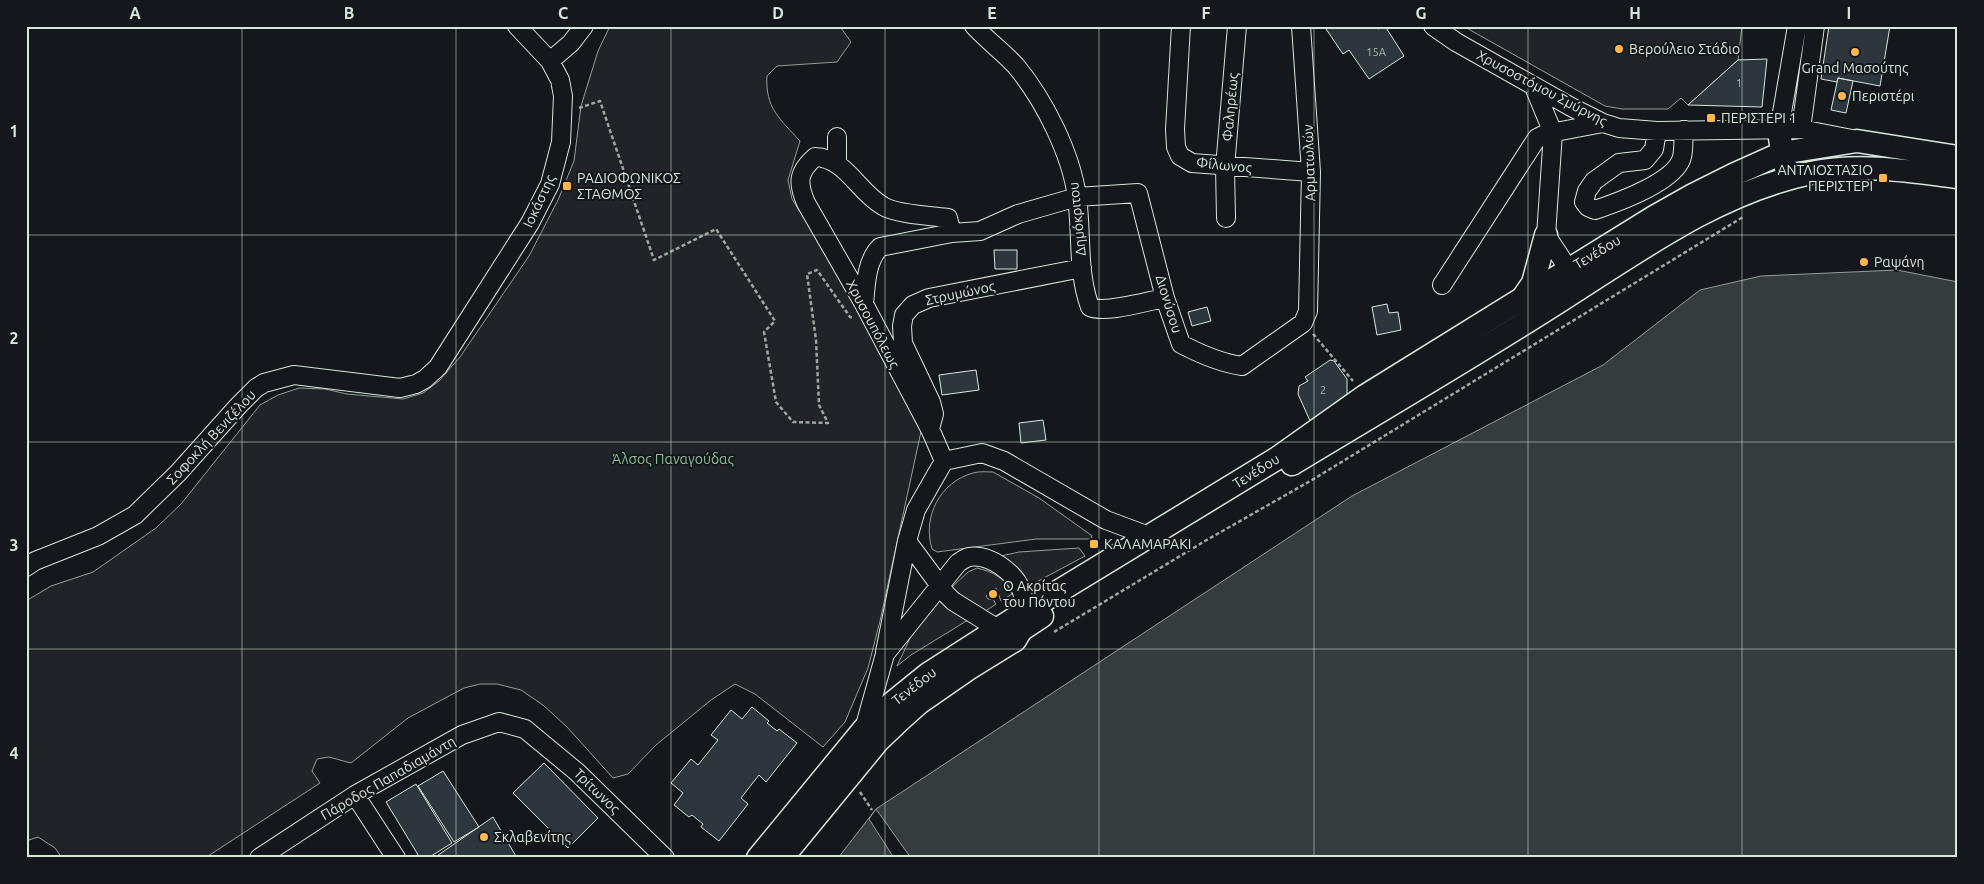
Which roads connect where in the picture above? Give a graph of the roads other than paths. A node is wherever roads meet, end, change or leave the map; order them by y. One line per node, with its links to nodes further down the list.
1 (517, 26): 10 (street, Ιοκάστης)
2 (584, 26): 10 (street)
3 (974, 26): 26 (street, Δημόκριτου)
4 (1180, 26): 22 (street, Φίλωνος)
5 (1236, 26): 22 (street, Φαληρέως)
6 (1301, 26): 23 (street, Αρματωλών)
7 (1433, 26): 11 (street, Χρυσοστόμου Σμύρνης)
8 (1797, 26): 14 (street)
9 (1815, 26): 18 (street)
10 (550, 61): 37 (street, Ιοκάστης)
11 (1534, 87): 12 (street, Χρυσοστόμου Σμύρνης); 16 (street)
12 (1603, 122): 15 (street, Χρυσοστόμου Σμύρνης); 16 (street)
13 (1684, 130): 14 (street, Χρυσοστόμου Σμύρνης); 15 (street, Χρυσοστόμου Σμύρνης); 15 (street)
14 (1778, 130): 18 (street, Χρυσοστόμου Σμύρνης); 19 (main road)
15 (1657, 131)
16 (1553, 133): 29 (street); 32 (street)
17 (838, 137): 21 (street)
18 (1802, 139): 19 (main road, Τενέδου); 20 (main road); 24 (main road)
19 (1782, 153): 24 (main road); 31 (main road, Τενέδου)
20 (1958, 157)
21 (837, 164): 28 (street, Χρυσουπόλεως); 35 (street, Χρυσουπόλεως)
22 (1225, 167): 23 (street, Φίλωνος); 27 (street, Φαληρέως)
23 (1310, 172): 36 (street, Αρματωλών)
24 (1808, 174): 25 (main road); 31 (main road, Τενέδου)
25 (1958, 177)
26 (1077, 197): 28 (street); 30 (street, Δημόκριτου); 33 (street, Διονύσου)
27 (1226, 218)
28 (952, 233): 35 (street)
29 (1546, 235): 31 (street); 34 (main road)
30 (1082, 268): 33 (street, Δημόκριτου); 38 (street, Στρυμώνος)
31 (1574, 279): 34 (main road, Τενέδου); 44 (main road, Τενέδου)
32 (1442, 285)
33 (1165, 298): 36 (street, Διονύσου)
34 (1522, 299): 40 (main road, Τενέδου)
35 (861, 312): 38 (street, Χρυσουπόλεως)
36 (1304, 323)
37 (438, 367): 42 (street, Σοφοκλή Βενιζέλου)
38 (930, 429): 39 (street, Χρυσουπόλεως)
39 (944, 461): 40 (street); 41 (street)
40 (1149, 536): 44 (main road, Τενέδου)
41 (906, 540): 43 (street); 45 (street)
42 (26, 567)
43 (940, 586): 44 (street); 44 (street); 45 (street)
44 (1014, 628): 47 (main road, Τενέδου); 53 (main road, Τενέδου)
45 (885, 654): 47 (street)
46 (525, 729): 48 (street, Πάροδος Παπαδιαμάντη); 51 (street, Τρίτωνος)
47 (864, 729): 52 (main road, Τενέδου)
48 (355, 795): 49 (street, Πάροδος Παπαδιαμάντη); 50 (street)
49 (259, 858)
50 (396, 858)
51 (665, 858)
52 (758, 858)
53 (782, 858)

